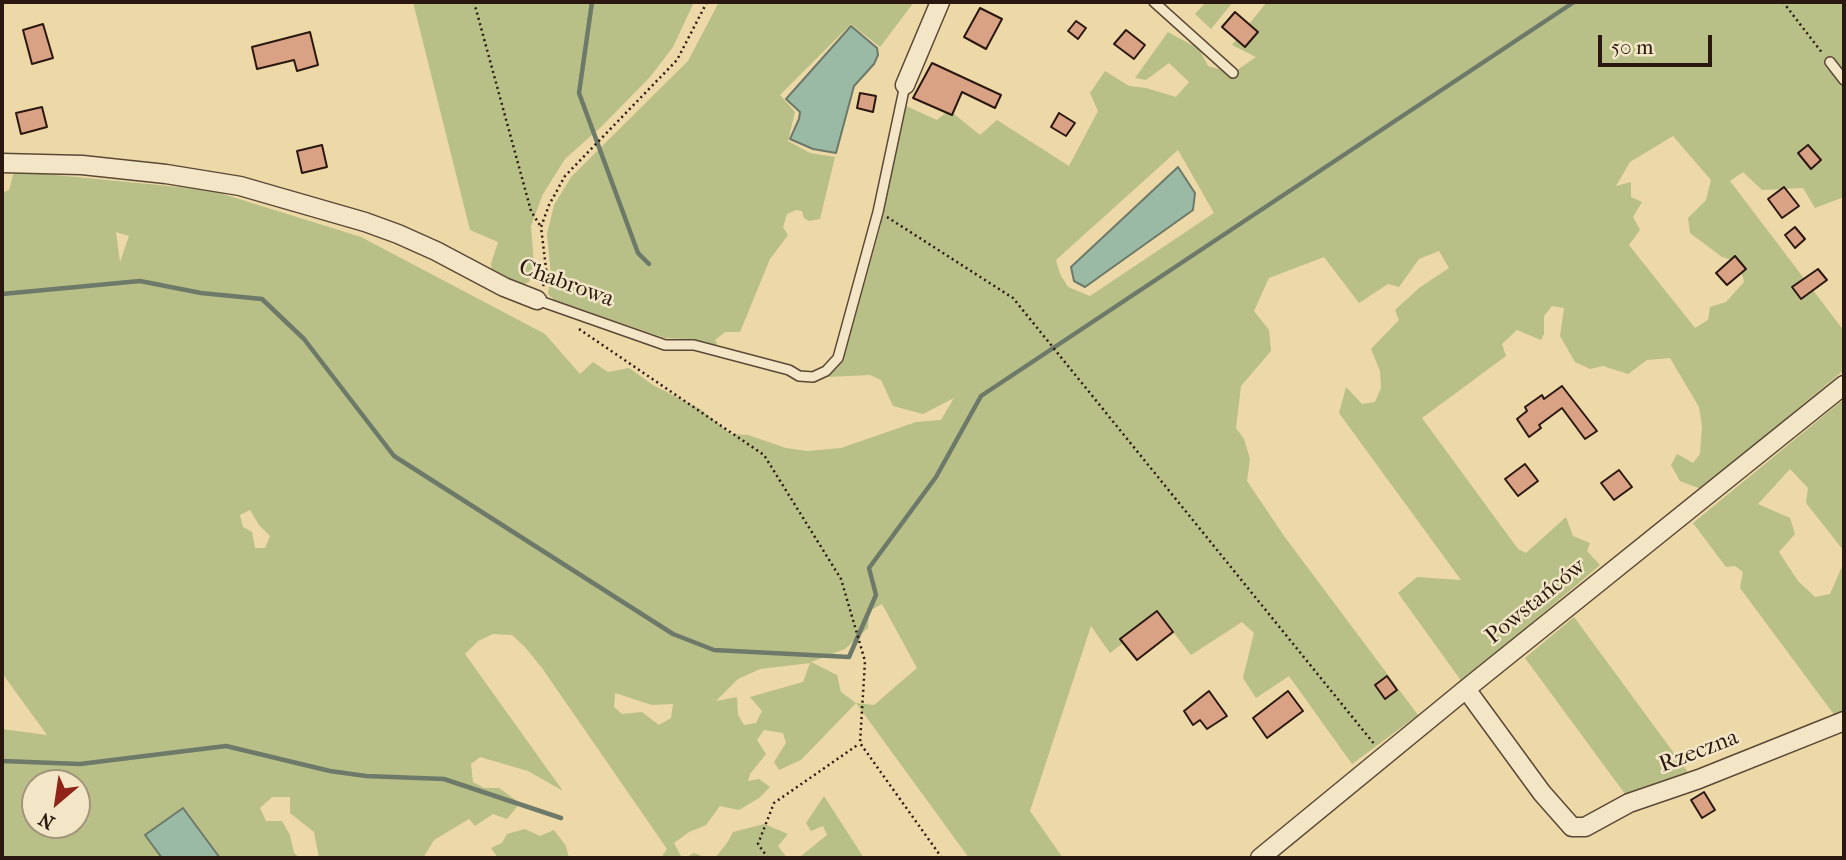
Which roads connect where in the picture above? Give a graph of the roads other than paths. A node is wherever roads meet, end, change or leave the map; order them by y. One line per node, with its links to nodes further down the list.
1 (940, 2): 6 (street)
2 (1154, 2): 4 (lane)
3 (1830, 62): 5 (lane)
4 (1233, 73)
5 (1844, 80)
6 (905, 85): 8 (lane, Chabrowa)
7 (2, 163): 8 (street, Chabrowa)
8 (537, 300)
9 (1844, 385): 10 (street, Powstańców)
10 (1466, 689): 11 (street, Rzeczna); 12 (street, Powstańców)
11 (1844, 721)
12 (1263, 857)

